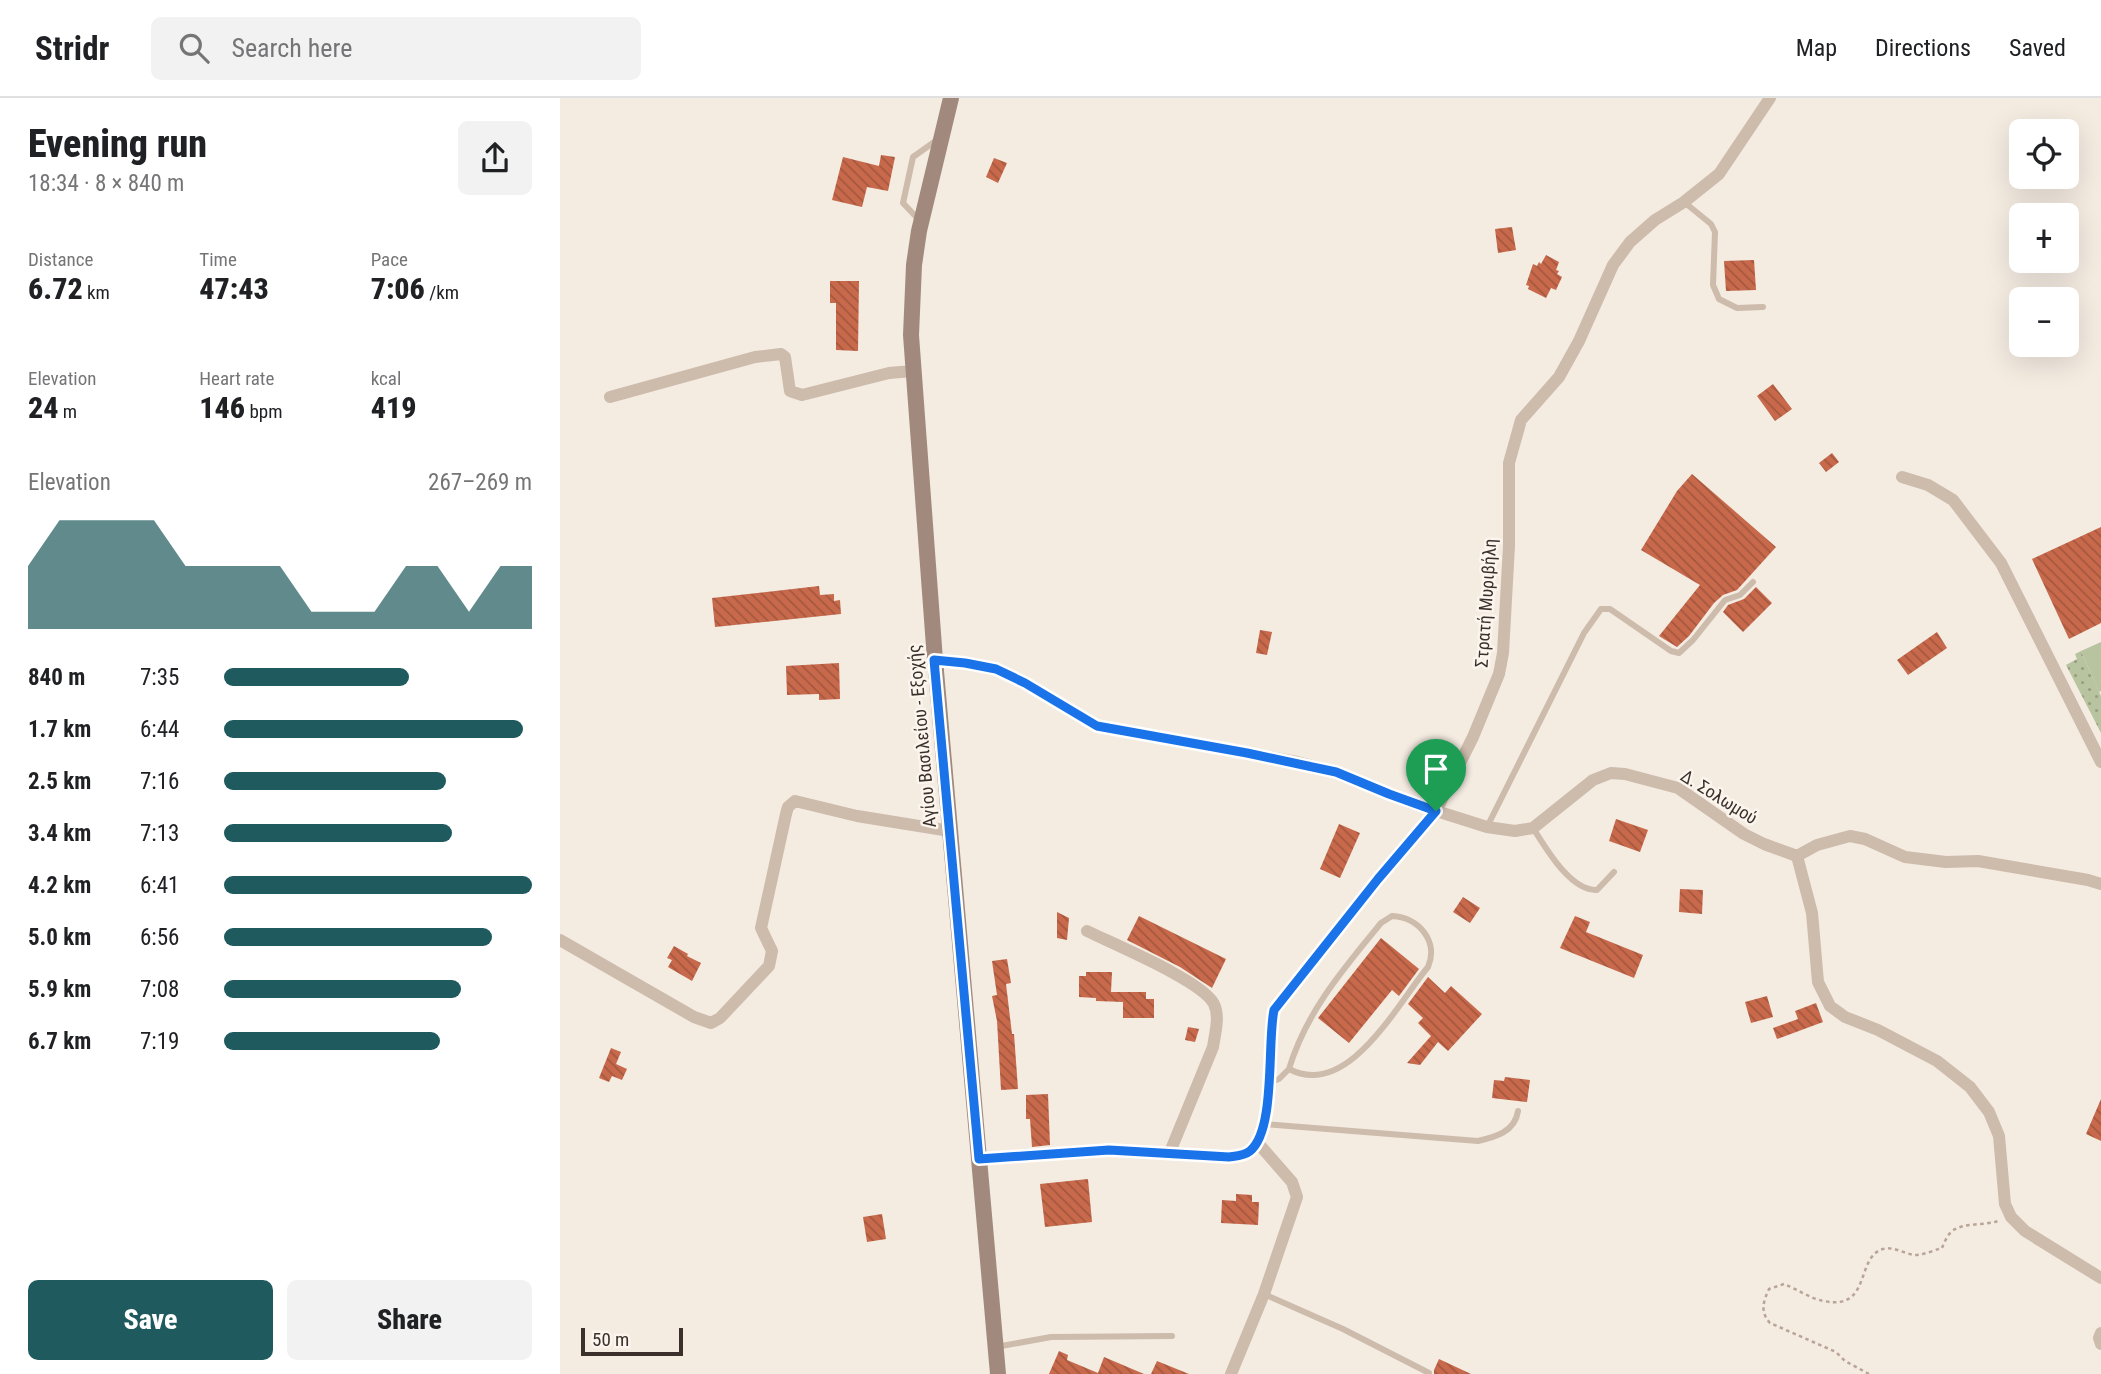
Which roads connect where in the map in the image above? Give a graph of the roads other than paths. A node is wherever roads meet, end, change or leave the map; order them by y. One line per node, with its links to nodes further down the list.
1 (951, 98): 5 (main road, Αγίου Βασιλείου - Εξοχής)
2 (1770, 98): 3 (street, Στρατή Μυριβήλη)
3 (1684, 202): 4 (lane); 11 (street, Στρατή Μυριβήλη)
4 (1763, 307)
5 (913, 371): 6 (street); 9 (main road, Αγίου Βασιλείου - Εξοχής)
6 (610, 397)
7 (1902, 477): 10 (street)
8 (1753, 582): 12 (lane)
9 (934, 660): 11 (street); 14 (main road, Αγίου Βασιλείου - Εξοχής)
10 (2101, 762)
11 (1436, 811): 12 (street); 21 (street, Στρατή Μυριβήλη)
12 (1487, 827): 13 (street)
13 (1533, 828): 15 (street, Δ. Σολωμού); 16 (lane)
14 (950, 831): 19 (street); 26 (main road, Αγίου Βασιλείου - Εξοχής)
15 (1797, 856): 17 (street); 27 (street)
16 (1614, 872)
17 (2101, 884)
18 (1087, 931): 25 (street)
19 (560, 940)
20 (1289, 1069): 20 (lane); 21 (lane)
21 (1270, 1082): 23 (street, Στρατή Μυριβήλη)
22 (1518, 1111): 23 (lane)
23 (1263, 1124): 24 (street, Στρατή Μυριβήλη)
24 (1257, 1142): 25 (street); 28 (street)
25 (1170, 1152): 26 (street)
26 (979, 1159): 32 (main road, Αγίου Βασιλείου - Εξοχής)
27 (2101, 1278)
28 (1264, 1294): 33 (lane); 35 (street)
29 (2101, 1333): 31 (street)
30 (1172, 1336): 32 (lane)
31 (2101, 1344)
32 (995, 1348): 34 (main road, Αγίου Βασιλείου - Εξοχής)
33 (1429, 1373)
34 (998, 1374)
35 (1231, 1374)

